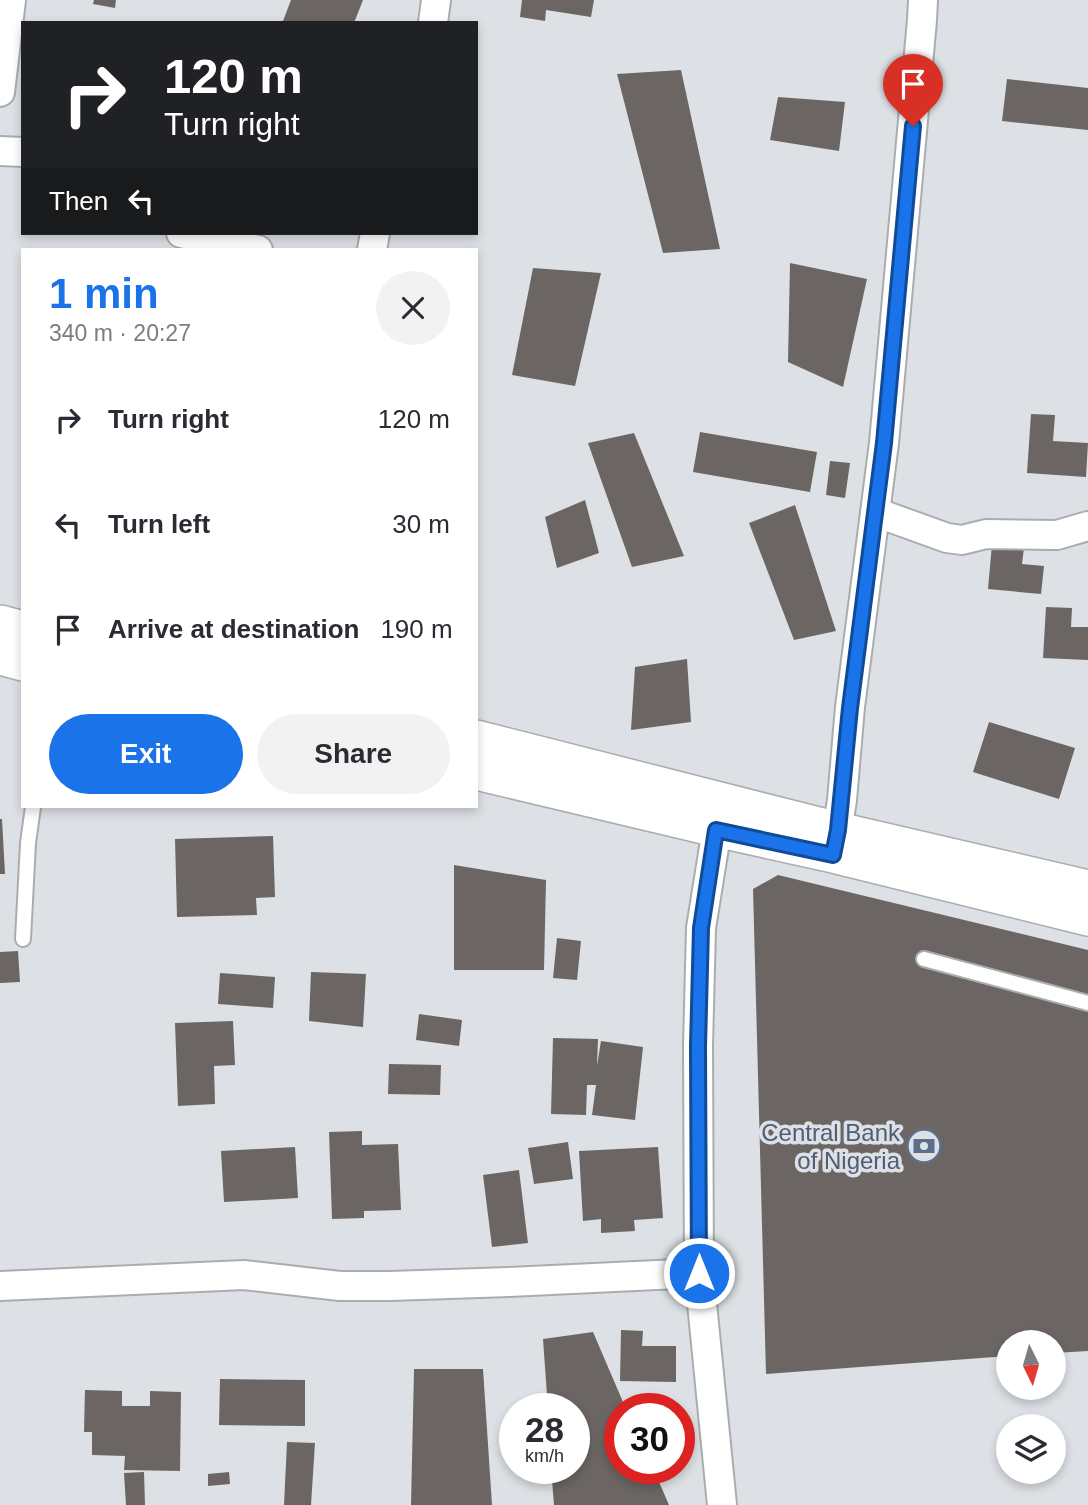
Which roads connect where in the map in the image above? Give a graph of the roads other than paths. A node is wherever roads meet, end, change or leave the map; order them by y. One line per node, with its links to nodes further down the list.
1 (11, 0): 5 (street)
2 (436, 0): 4 (street)
3 (923, 0): 10 (street)
4 (433, 21)
5 (0, 92)
6 (0, 150): 7 (street)
7 (21, 152)
8 (190, 235): 9 (street)
9 (249, 248)
10 (875, 512): 11 (street); 20 (street)
11 (1088, 526)
12 (0, 623): 13 (street)
13 (21, 628)
14 (0, 657): 15 (street)
15 (21, 662)
16 (478, 739): 19 (street)
17 (478, 772): 19 (street)
18 (33, 808): 23 (lane)
19 (719, 815): 20 (street); 26 (street)
20 (835, 842): 21 (street); 22 (street)
21 (1088, 888)
22 (1088, 919)
23 (23, 939)
24 (924, 959): 25 (lane)
25 (1088, 1003)
26 (699, 1273): 27 (street); 28 (street)
27 (0, 1286)
28 (722, 1505)

